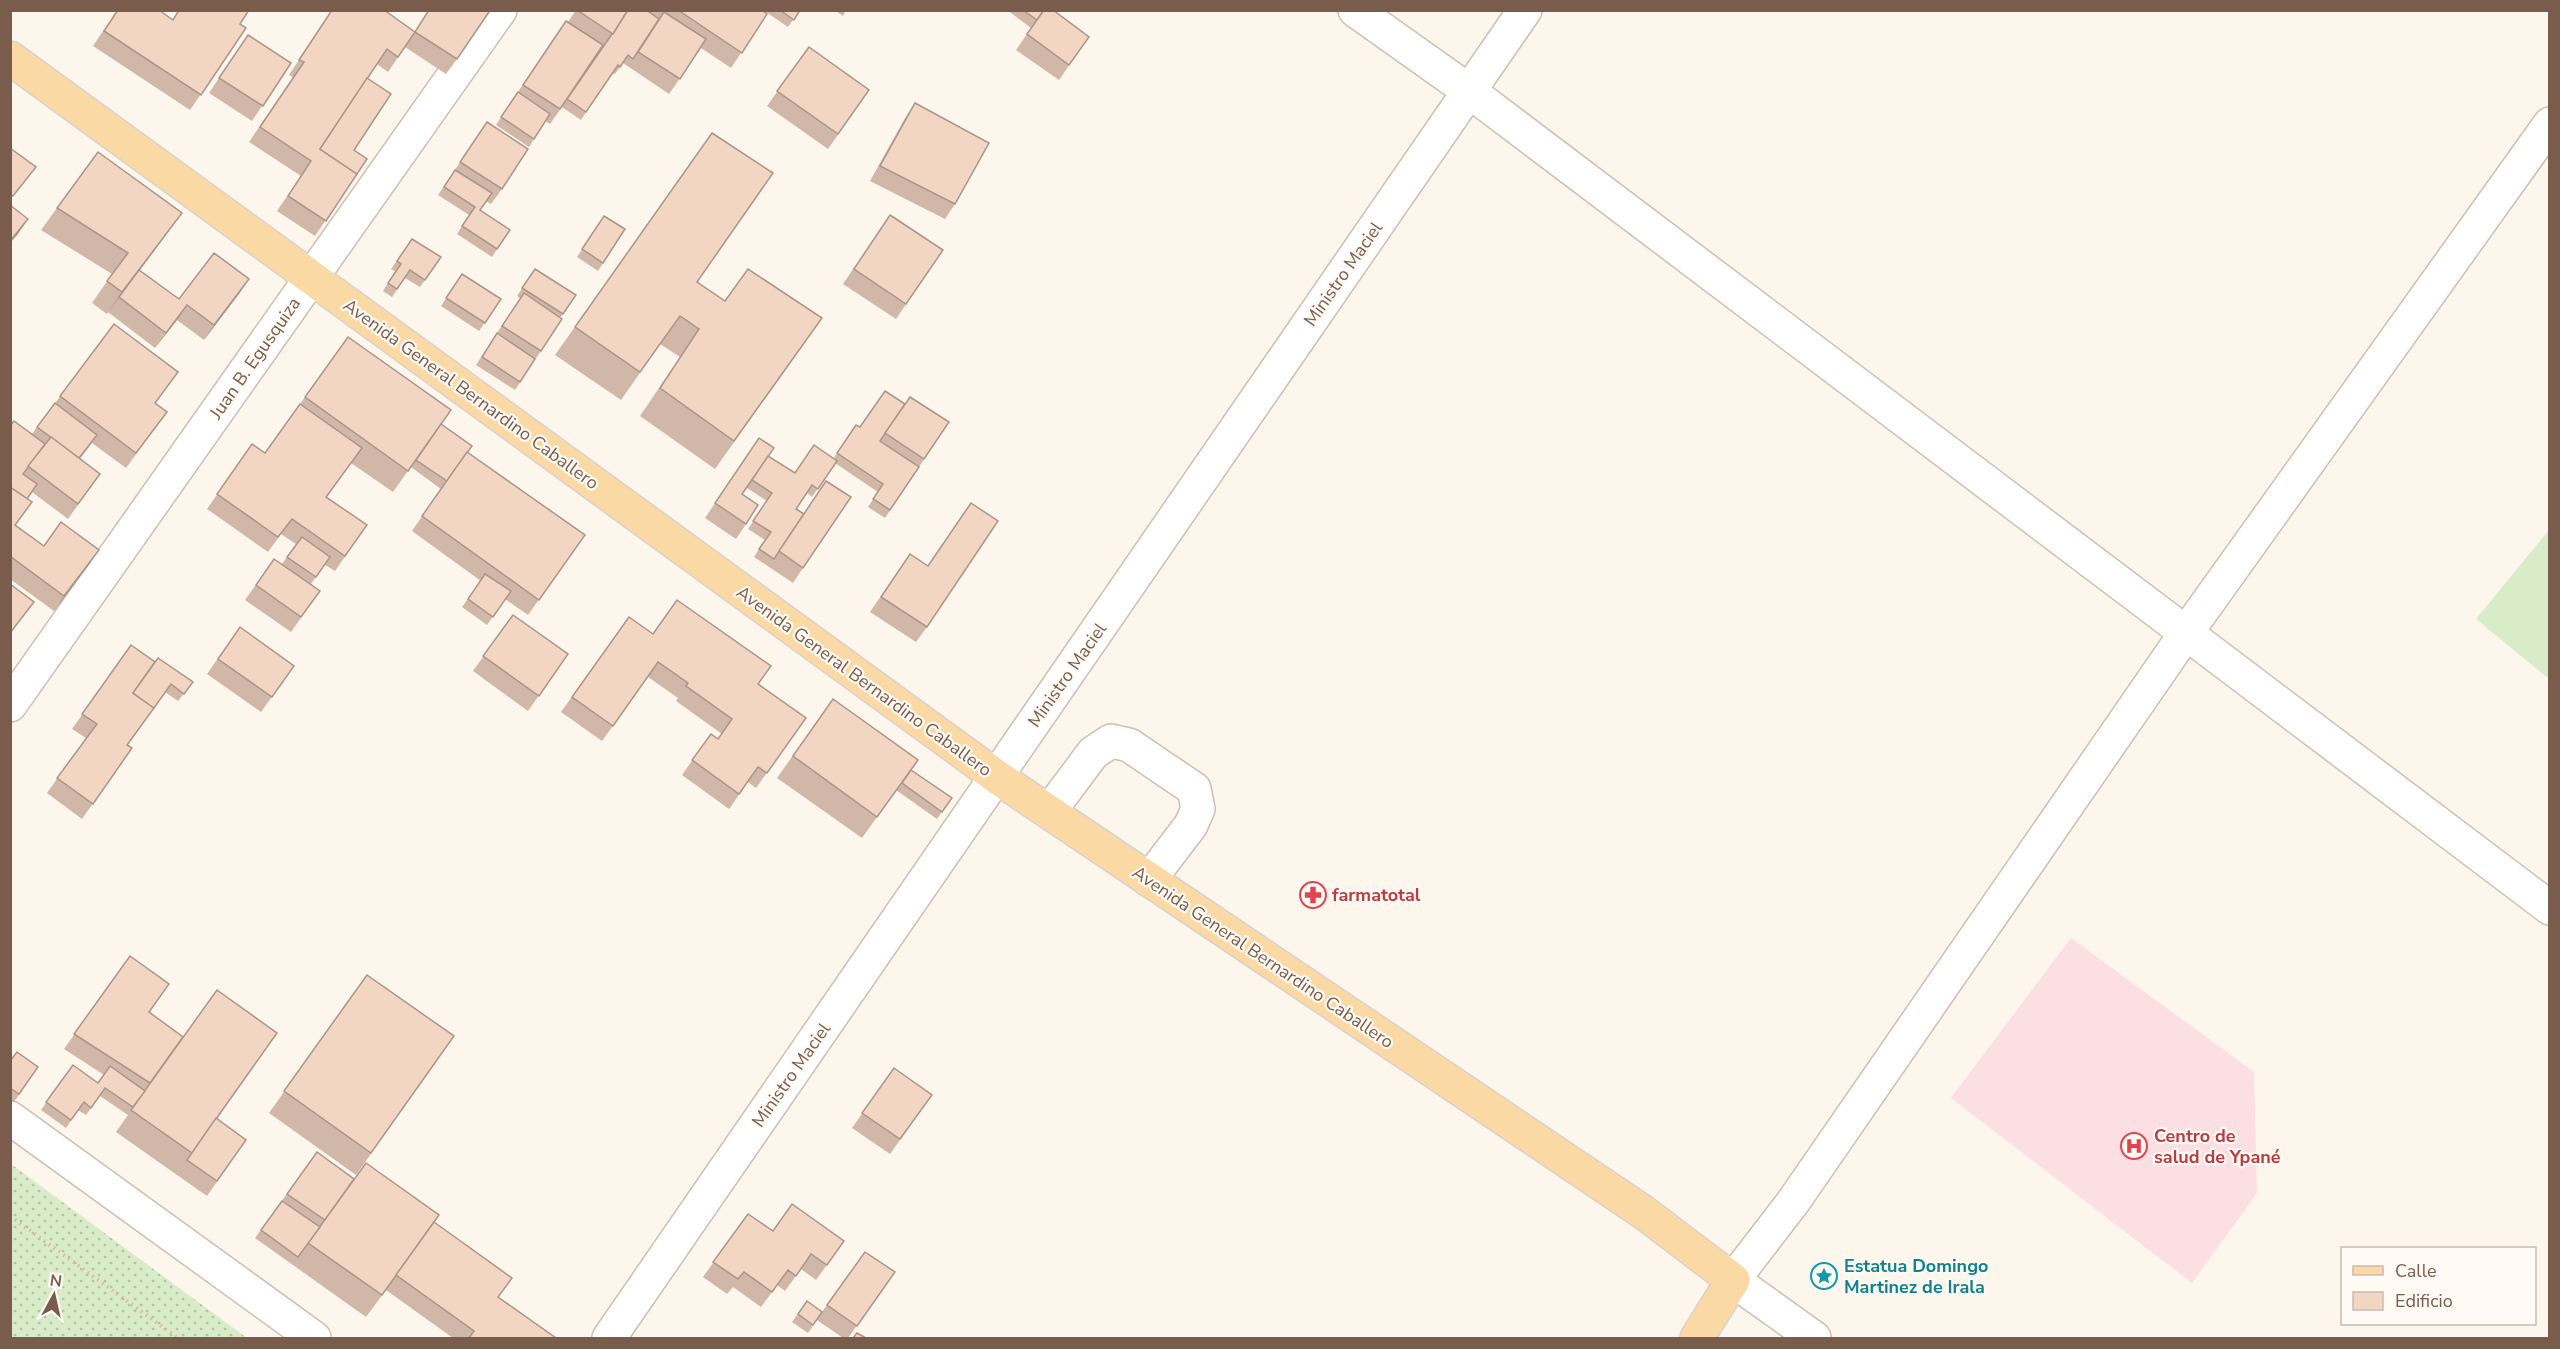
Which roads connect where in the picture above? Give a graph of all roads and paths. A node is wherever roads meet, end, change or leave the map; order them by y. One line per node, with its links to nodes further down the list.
1 (500, 10): 7 (street, Juan B. Egusquiza)
2 (1355, 10): 5 (street)
3 (1525, 10): 5 (street, Ministro Maciel)
4 (10, 58): 7 (main road, Avenida General Bernardino Caballero)
5 (1469, 91): 8 (street); 10 (street, Ministro Maciel)
6 (2550, 124): 8 (street)
7 (312, 278): 9 (street, Juan B. Egusquiza); 10 (main road, Avenida General Bernardino Caballero)
8 (2186, 633): 13 (street); 16 (street)
9 (10, 705)
10 (997, 777): 11 (main road, Avenida General Bernardino Caballero); 19 (street, Ministro Maciel)
11 (1049, 812): 12 (main road, Avenida General Bernardino Caballero); 12 (street)
12 (1149, 880): 16 (main road, Avenida General Bernardino Caballero)
13 (2550, 908)
14 (10, 1118): 18 (street)
15 (10, 1216): 17 (path)
16 (1733, 1280): 20 (main road); 21 (street)
17 (178, 1338)
18 (314, 1338)
19 (609, 1338)
20 (1697, 1338)
21 (1814, 1338)

